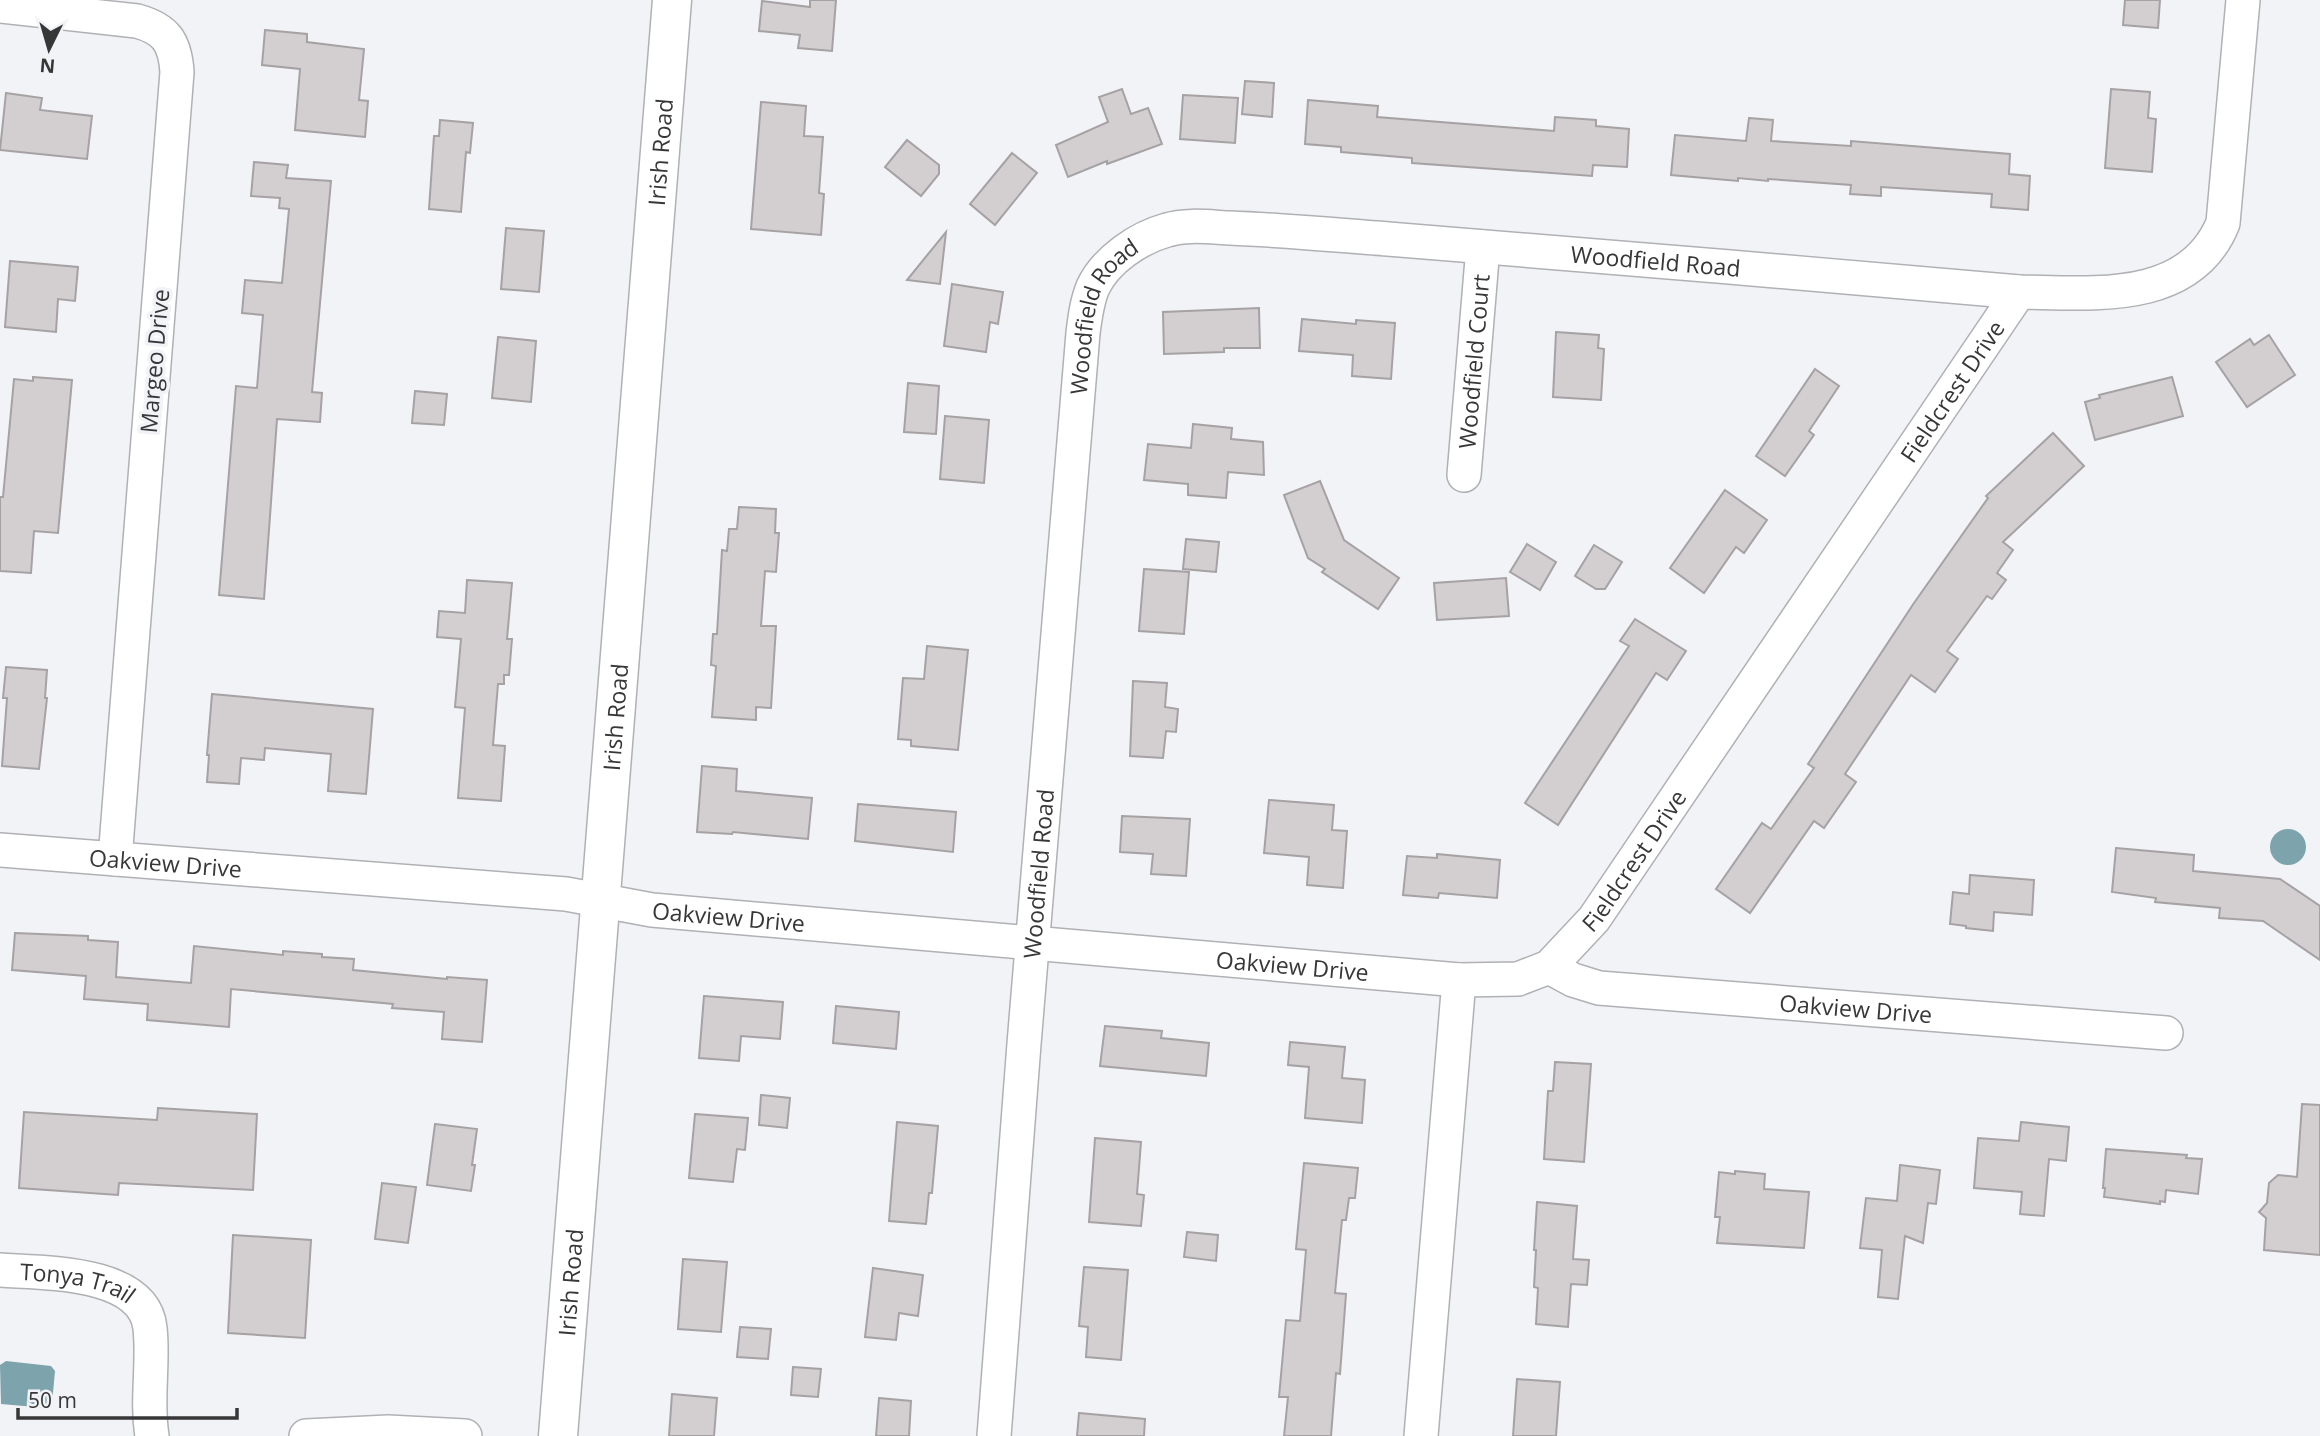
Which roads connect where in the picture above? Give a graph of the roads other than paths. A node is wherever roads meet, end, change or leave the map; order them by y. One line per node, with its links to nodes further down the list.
1 (672, 0): 9 (street, Irish Road)
2 (2243, 0): 5 (street, Woodfield Road)
3 (0, 6): 8 (street, Margeo Drive)
4 (1483, 247): 5 (street, Woodfield Road); 6 (street, Woodfield Court); 10 (street, Woodfield Road)
5 (2019, 292): 11 (street, Fieldcrest Drive)
6 (1464, 475)
7 (0, 850): 8 (street, Oakview Drive)
8 (115, 859): 9 (street, Oakview Drive)
9 (600, 902): 10 (street, Oakview Drive); 18 (street, Irish Road)
10 (1033, 944): 12 (street, Oakview Drive); 19 (street, Woodfield Road)
11 (1549, 967): 12 (street, Fieldcrest Drive); 13 (street, Oakview Drive)
12 (1459, 980): 20 (street)
13 (2166, 1033)
14 (0, 1270): 15 (street, Tonya Trail)
15 (152, 1436)
16 (306, 1436): 17 (street)
17 (465, 1436)
18 (558, 1436)
19 (994, 1436)
20 (1421, 1436)

